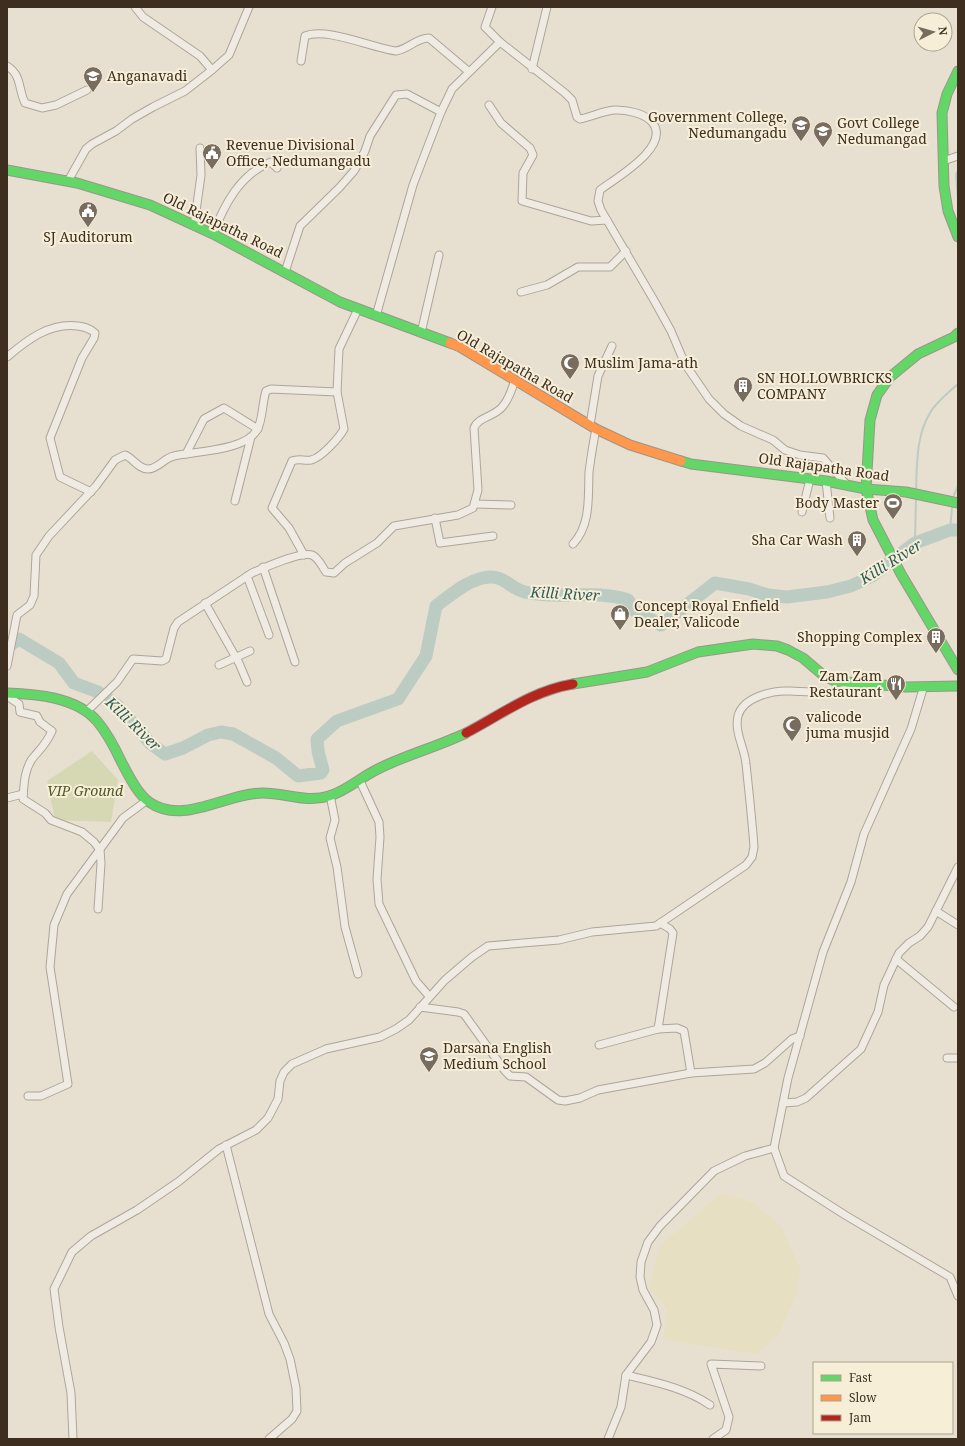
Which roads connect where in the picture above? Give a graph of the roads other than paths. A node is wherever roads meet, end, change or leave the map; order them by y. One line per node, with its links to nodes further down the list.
1 (135, 7): 9 (street)
2 (249, 7): 9 (street)
3 (492, 7): 5 (street)
4 (547, 7): 8 (street)
5 (500, 42): 8 (street); 10 (street)
6 (301, 61): 10 (street)
7 (7, 66): 12 (street)
8 (532, 69): 21 (street)
9 (212, 70): 20 (street)
10 (468, 71): 14 (street)
11 (958, 71): 17 (main road)
12 (87, 90)
13 (489, 105): 21 (street)
14 (441, 112): 27 (street); 30 (street)
15 (200, 148): 22 (street)
16 (958, 156): 17 (street)
17 (943, 160): 24 (main road)
18 (277, 168): 23 (street)
19 (7, 170): 20 (main road, Old Rajapatha Road)
20 (68, 181): 22 (main road, Old Rajapatha Road)
21 (607, 220): 25 (street)
22 (194, 226): 23 (main road, Old Rajapatha Road)
23 (213, 234): 27 (main road, Old Rajapatha Road)
24 (958, 236)
25 (626, 251): 28 (street); 43 (street)
26 (439, 255): 31 (street)
27 (285, 272): 29 (main road, Old Rajapatha Road)
28 (521, 292)
29 (358, 309): 30 (main road, Old Rajapatha Road); 36 (street)
30 (376, 316): 31 (main road, Old Rajapatha Road)
31 (421, 333): 35 (main road, Old Rajapatha Road)
32 (958, 333): 44 (main road)
33 (612, 346): 37 (street)
34 (7, 357): 45 (street)
35 (515, 380): 37 (main road, Old Rajapatha Road); 48 (street)
36 (337, 392): 38 (street); 55 (street)
37 (593, 427): 41 (main road, Old Rajapatha Road); 54 (street)
38 (258, 429): 39 (street); 40 (street)
39 (251, 438): 40 (street); 46 (street)
40 (186, 454): 45 (street)
41 (810, 479): 42 (main road, Old Rajapatha Road); 50 (street)
42 (826, 481): 43 (main road, Old Rajapatha Road); 52 (street)
43 (849, 486): 44 (main road, Old Rajapatha Road)
44 (866, 489): 47 (main road, Old Rajapatha Road); 65 (main road)
45 (91, 492): 64 (street)
46 (235, 501)
47 (958, 502)
48 (475, 504): 49 (street); 51 (street)
49 (511, 505)
50 (802, 512)
51 (435, 518): 53 (street); 55 (street)
52 (830, 518)
53 (493, 536)
54 (573, 544)
55 (304, 555): 56 (street)
56 (264, 567): 57 (street); 62 (street)
57 (247, 576): 58 (street); 59 (street)
58 (205, 603): 61 (street); 72 (street)
59 (268, 635)
60 (250, 651): 61 (street)
61 (236, 658): 63 (street); 66 (street)
62 (296, 662)
63 (219, 665)
64 (7, 666)
65 (958, 670)
66 (247, 682)
67 (858, 683): 69 (main road); 73 (main road); 82 (street)
68 (958, 686): 69 (main road)
69 (923, 689): 90 (street)
70 (7, 693): 72 (main road)
71 (7, 696): 74 (street)
72 (86, 712): 77 (main road)
73 (360, 781): 75 (main road); 86 (street)
74 (23, 794): 76 (street); 78 (street)
75 (330, 795): 77 (main road); 85 (street)
76 (7, 798)
77 (146, 800): 78 (street)
78 (100, 850): 80 (street); 95 (street)
79 (958, 867): 81 (street)
80 (98, 910)
81 (936, 911): 83 (street); 84 (street)
82 (660, 923): 86 (street); 89 (street)
83 (958, 925)
84 (896, 959): 88 (street); 96 (street)
85 (358, 974)
86 (429, 996): 87 (street)
87 (420, 1007): 94 (street); 97 (street)
88 (954, 1007)
89 (658, 1030): 91 (street); 94 (street)
90 (800, 1036): 94 (street); 96 (street)
91 (599, 1045)
92 (947, 1058): 93 (street)
93 (958, 1058)
94 (691, 1073)
95 (28, 1096)
96 (783, 1103): 98 (street)
97 (226, 1145): 103 (street); 104 (street)
98 (774, 1148): 99 (street); 101 (street)
99 (958, 1296)
100 (761, 1366): 106 (street)
101 (626, 1375): 102 (street); 105 (street)
102 (710, 1404)
103 (73, 1439)
104 (269, 1439)
105 (608, 1439)
106 (713, 1439)

